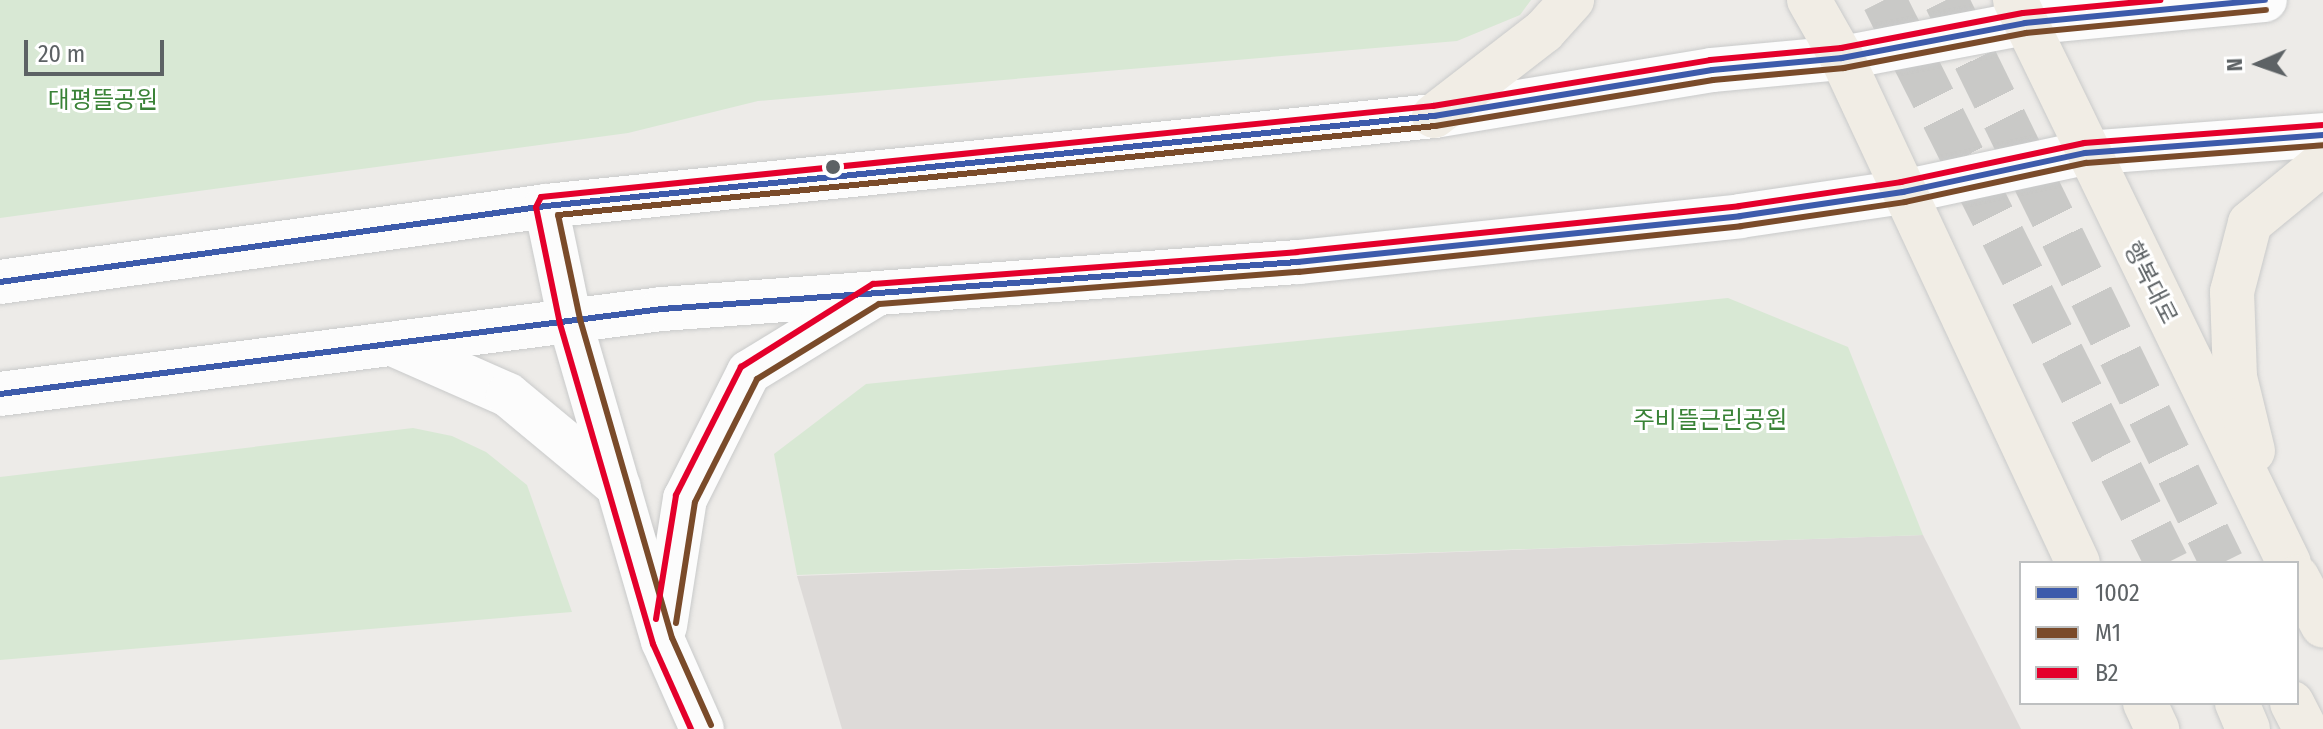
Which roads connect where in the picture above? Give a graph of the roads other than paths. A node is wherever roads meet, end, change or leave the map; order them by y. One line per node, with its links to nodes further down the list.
1 (1572, 0): 6 (highway)
2 (1809, 0): 5 (highway)
3 (2265, 0): 4 (street)
4 (2020, 11): 5 (street); 8 (highway, 행복대로)
5 (1842, 58): 6 (street); 10 (highway)
6 (1434, 116): 11 (street)
7 (2323, 135): 8 (street)
8 (2085, 153): 10 (street); 19 (highway, 행복대로)
9 (2323, 163): 20 (highway)
10 (1903, 192): 13 (street); 18 (highway)
11 (546, 206): 12 (street); 14 (street)
12 (0, 282)
13 (876, 294): 14 (street); 23 (street)
14 (570, 321): 15 (street); 17 (street)
15 (397, 346): 16 (street); 17 (street)
16 (0, 394)
17 (619, 487): 23 (street)
18 (2077, 561)
19 (2287, 561)
20 (2289, 561)
21 (2299, 584): 22 (highway)
22 (2322, 625)
23 (663, 641): 26 (street)
24 (2238, 705): 27 (highway)
25 (2293, 705): 28 (highway)
26 (702, 729)
27 (2248, 729)
28 (2305, 729)

